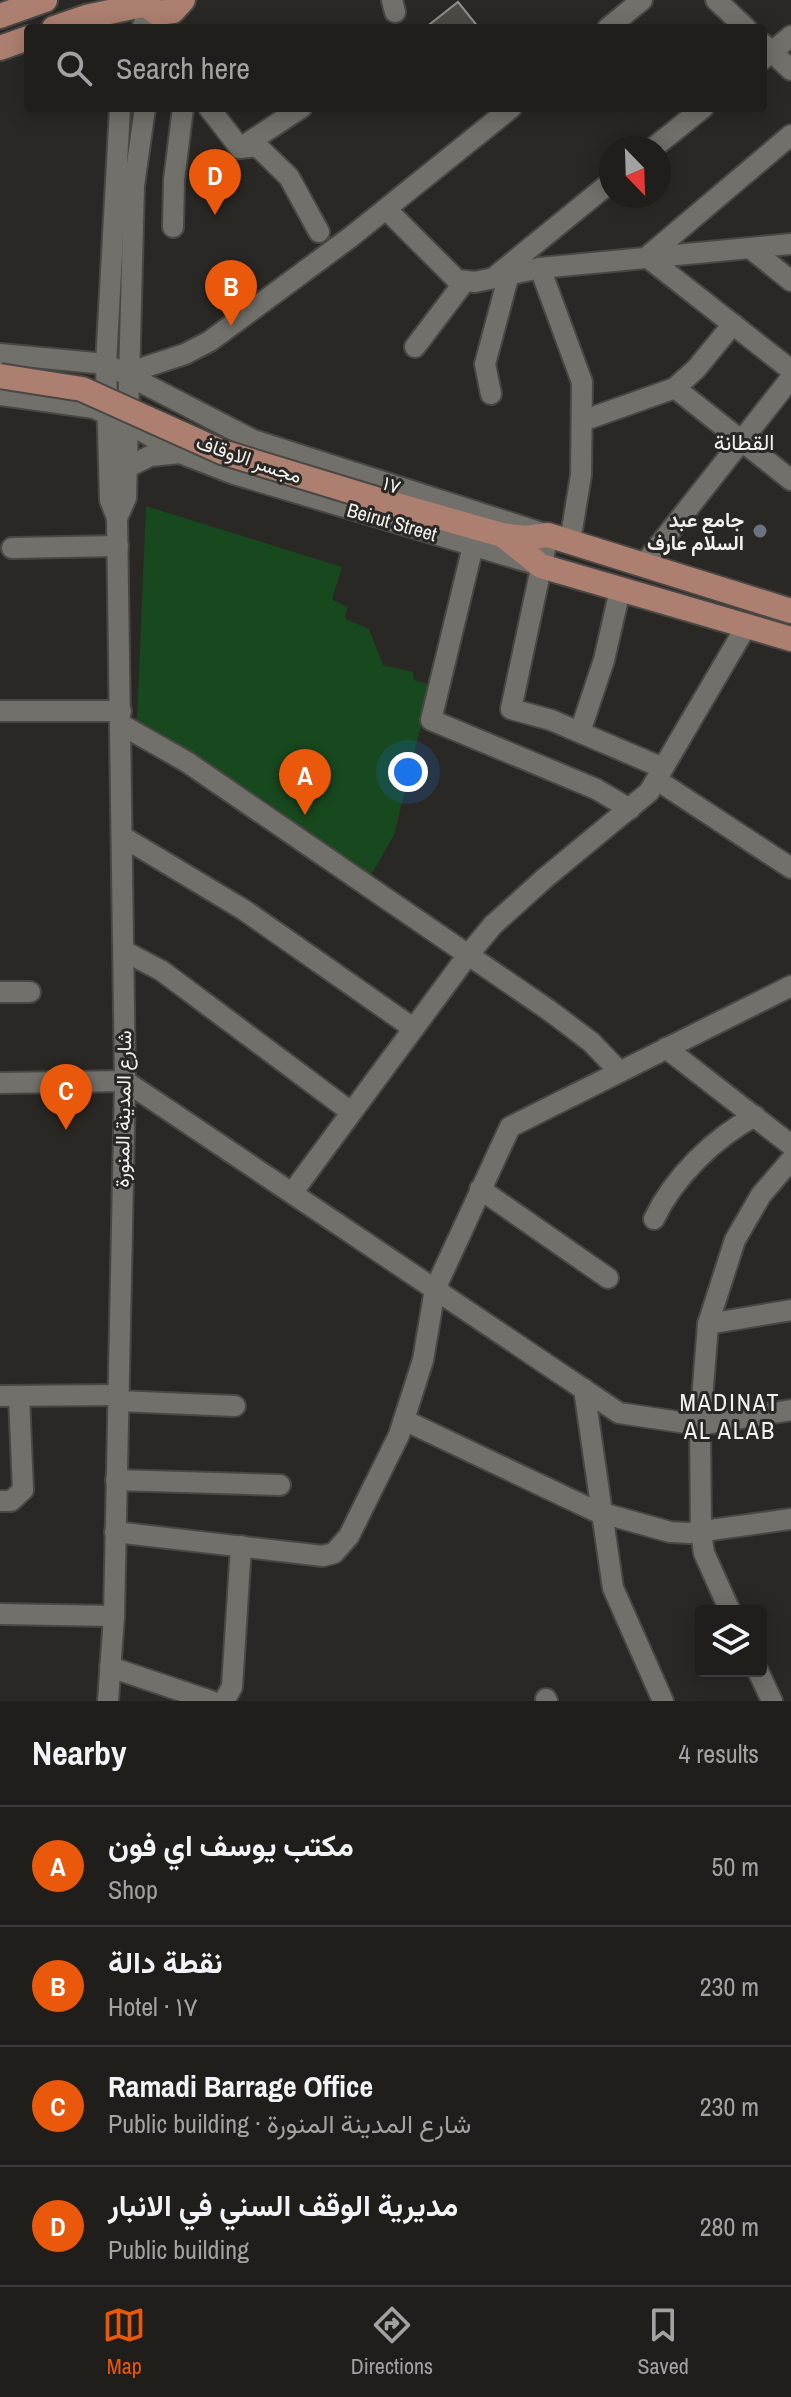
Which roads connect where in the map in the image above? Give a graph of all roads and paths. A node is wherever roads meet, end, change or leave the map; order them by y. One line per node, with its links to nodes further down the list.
1 (642, 0): 6 (street)
2 (716, 0): 7 (street)
3 (181, 8): 4 (main road)
4 (143, 11): 5 (main road)
5 (66, 24)
6 (613, 24)
7 (742, 24)
8 (791, 36): 11 (street)
9 (24, 39): 10 (main road)
10 (0, 48)
11 (767, 51)
12 (767, 53): 13 (street)
13 (791, 70)
14 (120, 112): 38 (street)
15 (144, 112): 39 (street)
16 (182, 112): 26 (street)
17 (212, 112): 23 (street)
18 (295, 112): 23 (street)
19 (506, 112): 25 (street)
20 (698, 112): 22 (street)
21 (791, 135): 30 (street)
22 (668, 136)
23 (240, 148): 27 (street)
24 (599, 192): 32 (street)
25 (386, 209): 33 (street); 39 (street)
26 (173, 227)
27 (319, 232)
28 (791, 244): 29 (street)
29 (750, 248): 30 (street); 34 (street)
30 (647, 257): 31 (street); 35 (street)
31 (540, 268): 32 (street); 46 (street)
32 (502, 276): 33 (street); 43 (street)
33 (465, 281): 36 (street)
34 (791, 281)
35 (733, 324): 41 (street); 42 (street)
36 (415, 347)
37 (0, 354): 38 (street, ١٧)
38 (106, 364): 39 (street, ١٧); 45 (street)
39 (127, 373): 47 (street); 54 (street, ١٧)
40 (0, 376): 53 (main road, مجسر الاوقاف, bridge)
41 (790, 378): 48 (street)
42 (675, 388): 46 (street); 48 (street)
43 (491, 394)
44 (0, 395): 45 (street, Beirut Street)
45 (106, 413): 47 (street, Beirut Street); 52 (street)
46 (582, 421): 54 (street)
47 (126, 422): 49 (street, Beirut Street); 50 (street)
48 (740, 439): 51 (street); 58 (street)
49 (180, 453): 50 (street); 56 (street, Beirut Street)
50 (126, 468): 52 (street)
51 (791, 480)
52 (117, 518): 55 (street, شارع المدينة المنورة)
53 (502, 535): 54 (main road, مجسر الاوقاف); 59 (main road, مجسر الاوقاف)
54 (559, 538): 58 (main road, ١٧); 59 (street)
55 (118, 546): 57 (street); 65 (street, شارع المدينة المنورة)
56 (473, 546): 59 (street, Beirut Street); 68 (street)
57 (12, 548)
58 (645, 563): 61 (main road, ١٧)
59 (541, 566): 60 (main road, Beirut Street); 66 (street)
60 (620, 590): 62 (main road, Beirut Street); 66 (street)
61 (791, 611)
62 (747, 625): 63 (main road, Beirut Street); 67 (street)
63 (791, 639)
64 (0, 711): 65 (street)
65 (122, 718): 69 (street, شارع المدينة المنورة); 72 (street)
66 (580, 732): 67 (street)
67 (660, 774): 68 (street); 70 (street)
68 (630, 809): 72 (street)
69 (123, 837): 71 (street, شارع المدينة المنورة); 76 (street)
70 (791, 868)
71 (124, 951): 79 (street, شارع المدينة المنورة); 81 (street)
72 (468, 955): 76 (street); 78 (street)
73 (791, 986): 77 (street)
74 (0, 992): 75 (street)
75 (30, 992)
76 (413, 1028): 81 (street)
77 (666, 1048): 78 (street); 82 (street)
78 (619, 1071): 85 (street)
79 (125, 1081): 80 (street); 86 (street); 94 (street, شارع المدينة المنورة)
80 (0, 1083)
81 (351, 1112): 86 (street)
82 (755, 1116): 83 (street); 87 (street)
83 (791, 1145)
84 (791, 1160): 91 (street)
85 (480, 1189): 88 (street); 89 (street)
86 (292, 1193): 89 (street)
87 (654, 1219)
88 (608, 1278)
89 (435, 1289): 92 (street); 97 (street)
90 (791, 1310): 91 (street)
91 (708, 1324): 98 (street)
92 (584, 1389): 98 (street); 102 (street)
93 (10, 1396): 94 (street); 101 (street)
94 (118, 1398): 95 (street); 99 (street, شارع المدينة المنورة)
95 (235, 1406)
96 (791, 1410): 98 (street)
97 (404, 1420): 102 (street); 106 (street)
98 (700, 1425): 104 (street)
99 (116, 1480): 100 (street); 105 (street, شارع المدينة المنورة)
100 (280, 1485)
101 (0, 1501)
102 (604, 1514): 104 (street); 115 (street)
103 (791, 1519): 104 (street)
104 (701, 1531): 107 (street)
105 (115, 1532): 106 (street); 109 (street, شارع المدينة المنورة)
106 (241, 1546): 114 (street)
107 (727, 1605)
108 (0, 1614): 109 (street)
109 (114, 1616): 110 (street, شارع المدينة المنورة)
110 (110, 1667): 112 (street, شارع المدينة المنورة); 113 (street)
111 (761, 1677): 116 (street)
112 (108, 1701)
113 (211, 1701)
114 (224, 1701)
115 (663, 1701)
116 (772, 1701)

